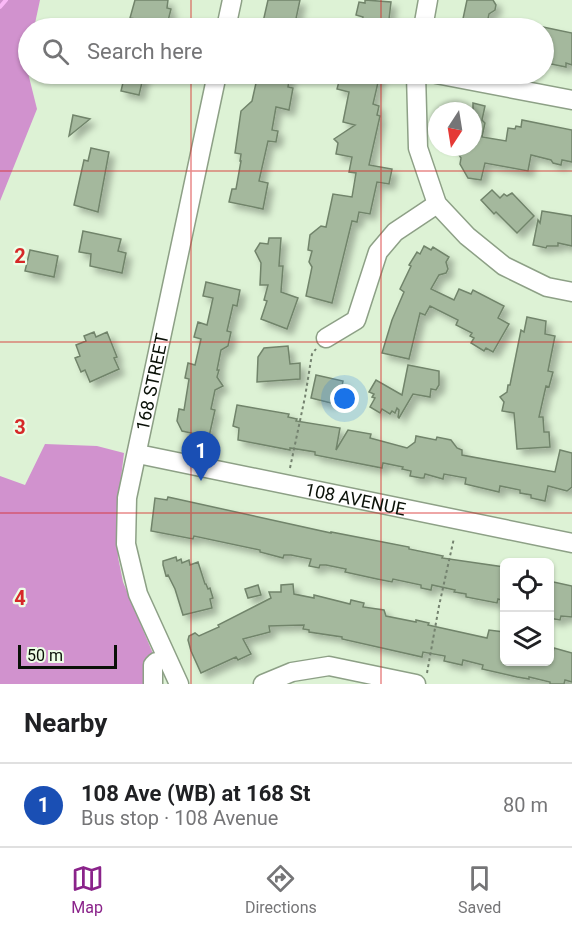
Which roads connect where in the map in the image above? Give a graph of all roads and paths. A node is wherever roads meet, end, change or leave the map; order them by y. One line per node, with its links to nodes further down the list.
1 (232, 0): 3 (street)
2 (428, 0): 4 (street)
3 (228, 18)
4 (425, 18)
5 (215, 84): 12 (street, 168 STREET)
6 (416, 84): 9 (street)
7 (488, 84): 8 (street)
8 (572, 100)
9 (437, 204): 10 (street); 11 (street)
10 (572, 291)
11 (326, 338): 13 (path)
12 (138, 454): 15 (street, 108 AVENUE); 19 (street, 168 STREET)
13 (289, 472)
14 (454, 538): 17 (path)
15 (572, 543)
16 (156, 662): 18 (street)
17 (422, 679): 20 (street)
18 (153, 684)
19 (178, 684)
20 (263, 684)

